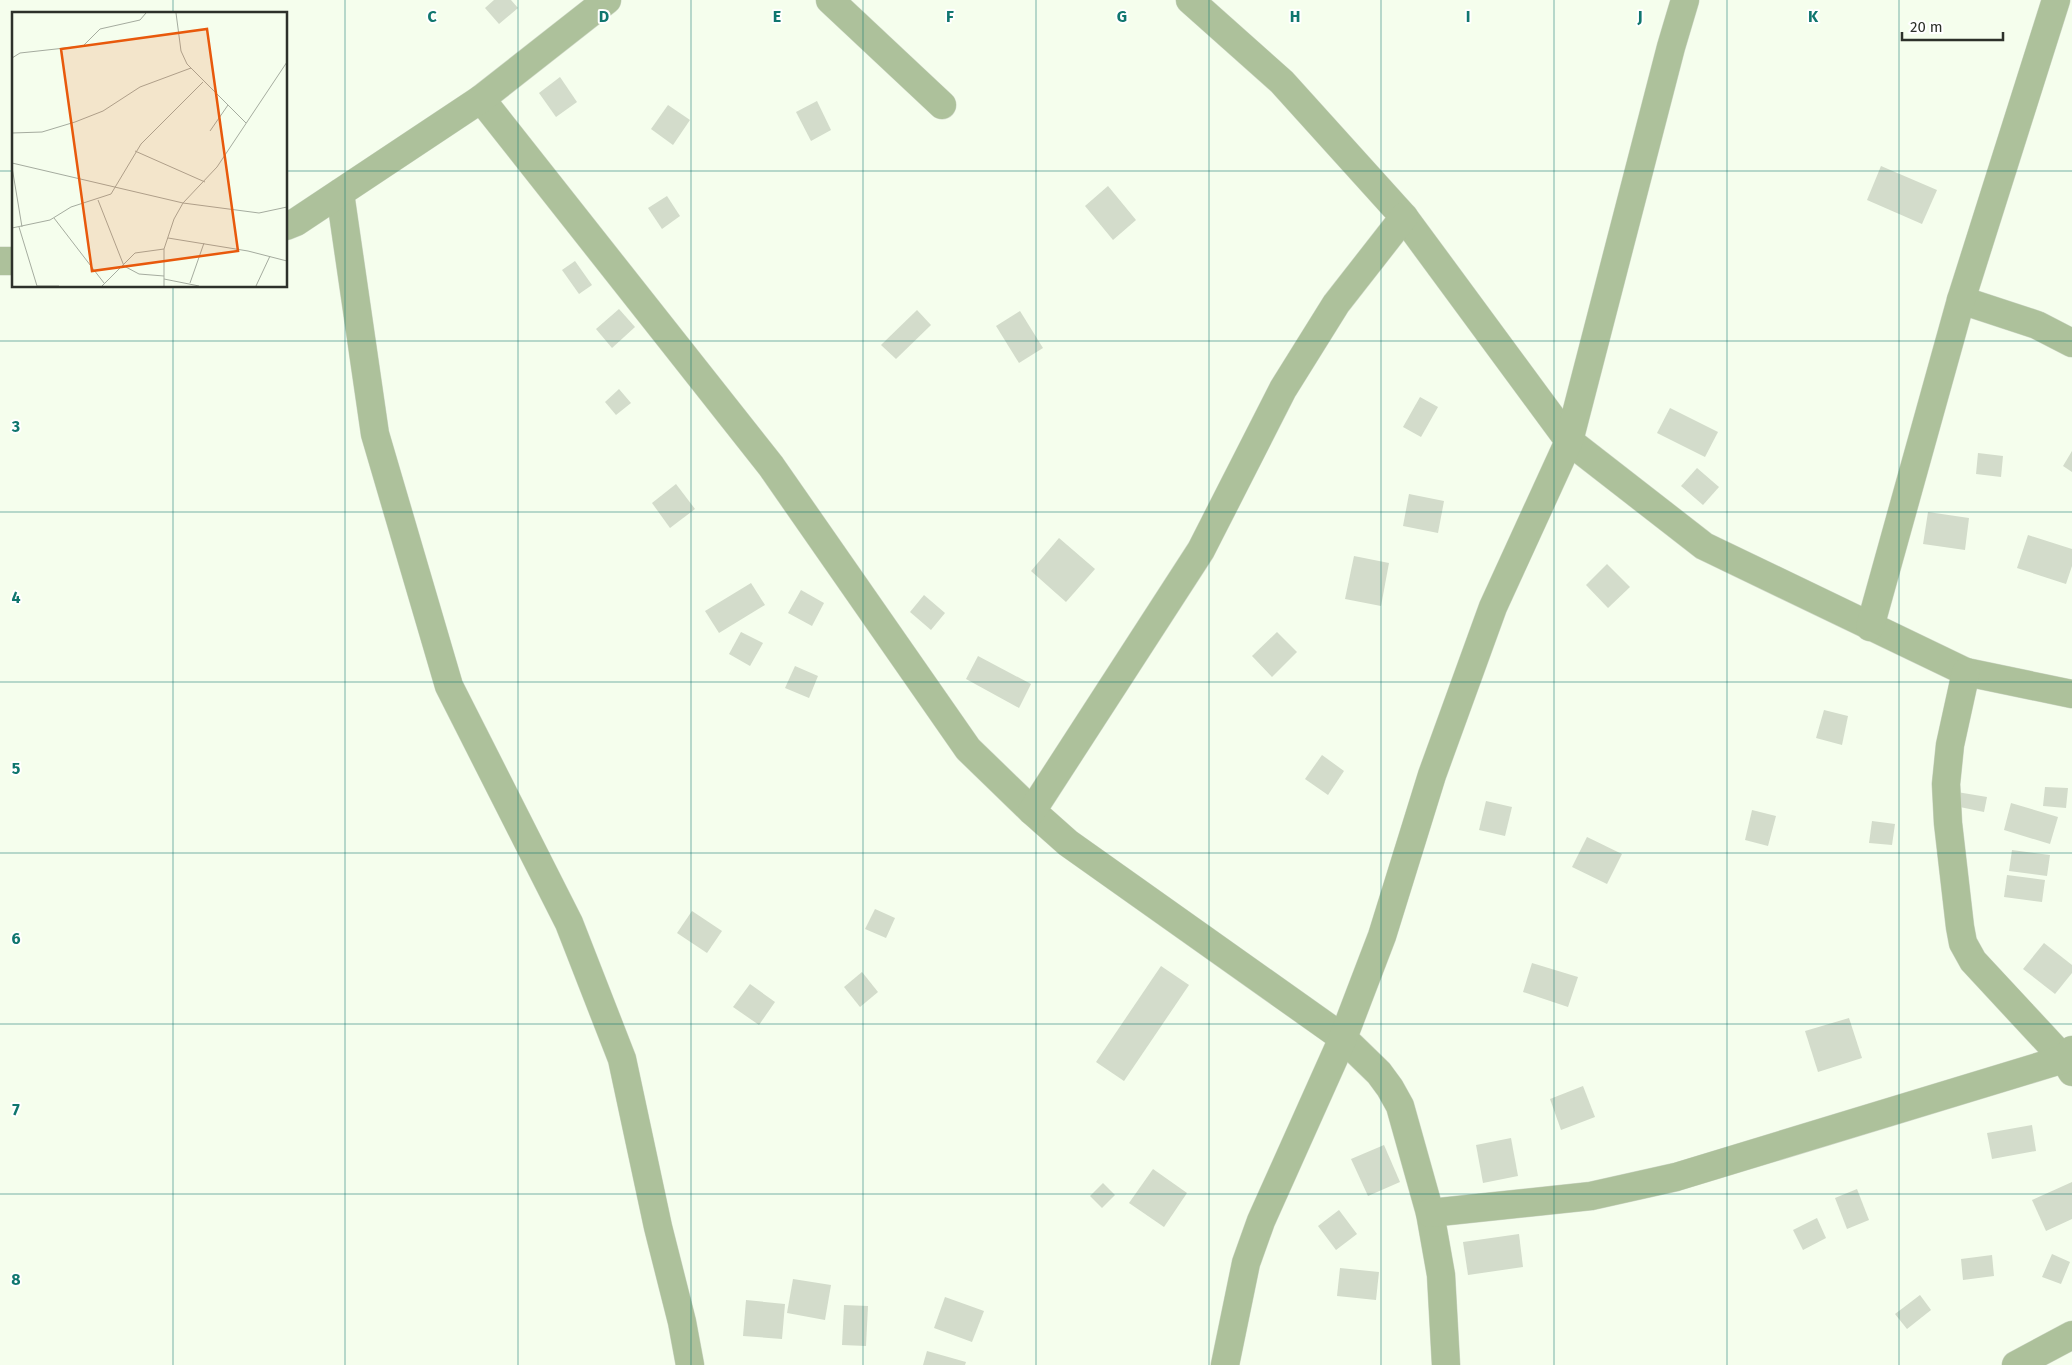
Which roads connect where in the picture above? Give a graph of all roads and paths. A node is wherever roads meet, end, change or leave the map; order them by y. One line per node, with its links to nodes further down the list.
1 (607, 0): 6 (street)
2 (830, 0): 7 (street)
3 (1190, 0): 9 (street)
4 (1685, 0): 13 (street)
5 (2056, 0): 11 (street)
6 (481, 99): 8 (street); 17 (street)
7 (942, 105)
8 (340, 193): 10 (street); 22 (street)
9 (1404, 217): 13 (street); 17 (street)
10 (288, 225)
11 (1961, 300): 12 (street); 14 (street)
12 (2072, 343)
13 (1569, 441): 14 (street); 18 (street)
14 (1870, 627): 15 (street)
15 (1966, 672): 16 (street); 19 (street)
16 (2072, 694)
17 (1032, 811): 18 (street)
18 (1343, 1038): 20 (street); 23 (street)
19 (2069, 1060): 20 (street)
20 (1430, 1213): 24 (street)
21 (2072, 1335): 25 (street)
22 (690, 1365)
23 (1225, 1365)
24 (1446, 1365)
25 (2016, 1365)

